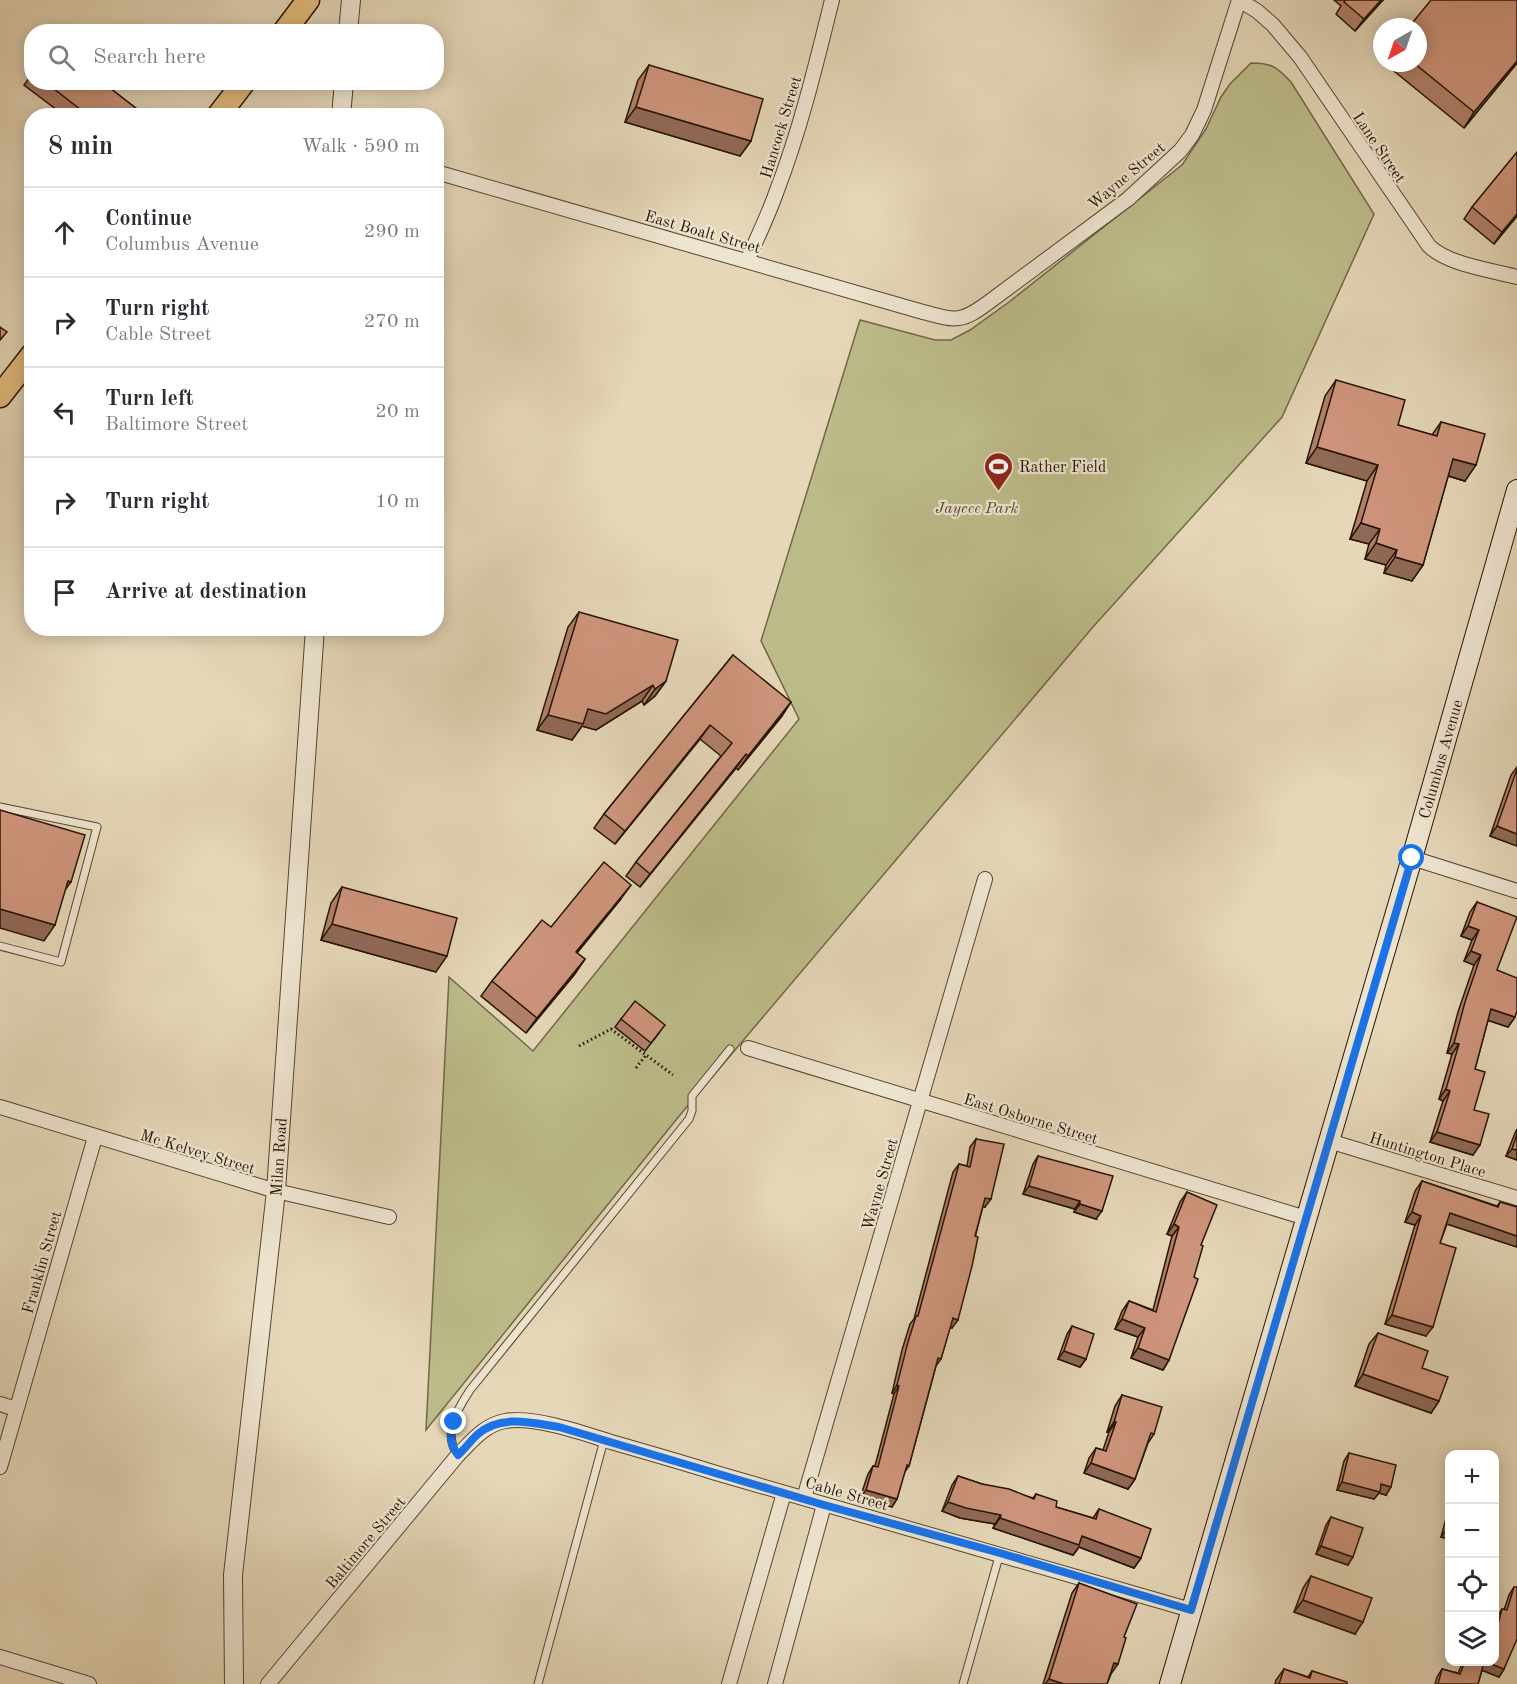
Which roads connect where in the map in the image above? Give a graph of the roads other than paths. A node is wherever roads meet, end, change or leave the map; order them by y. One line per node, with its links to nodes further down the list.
1 (308, 0): 5 (main road)
2 (351, 0): 6 (street)
3 (832, 0): 12 (street, Hancock Street)
4 (1239, 0): 13 (street, Lane Street); 14 (street, Wayne Street)
5 (290, 24)
6 (349, 24)
7 (238, 90): 9 (main road)
8 (343, 90): 10 (street)
9 (224, 108)
10 (342, 108)
11 (444, 174): 12 (street, East Boalt Street)
12 (747, 261): 14 (street, East Boalt Street)
13 (1517, 277)
14 (961, 319)
15 (24, 366): 16 (main road)
16 (0, 396)
17 (1517, 490): 20 (main road, Columbus Avenue)
18 (314, 636): 30 (street, Milan Road)
19 (0, 807): 23 (lane)
20 (1412, 858): 22 (street); 29 (main road, Columbus Avenue)
21 (985, 879): 26 (street, Wayne Street)
22 (1517, 891)
23 (0, 946)
24 (748, 1048): 26 (street, East Osborne Street)
25 (730, 1049): 38 (lane)
26 (920, 1102): 33 (street, East Osborne Street); 41 (street, Wayne Street)
27 (0, 1107): 28 (street, Mc Kelvey Street)
28 (95, 1137): 30 (street, Mc Kelvey Street); 35 (street, Franklin Street)
29 (1329, 1141): 31 (street, Huntington Place); 33 (main road, Columbus Avenue)
30 (276, 1191): 32 (street, Mc Kelvey Street); 47 (street, Milan Road)
31 (1517, 1198)
32 (389, 1217)
33 (1306, 1218): 44 (main road, Columbus Avenue)
34 (0, 1404): 35 (street)
35 (16, 1409): 39 (street, Franklin Street)
36 (492, 1425): 37 (street, Cable Street); 38 (street, Baltimore Street)
37 (604, 1440): 40 (street, Cable Street); 49 (lane)
38 (458, 1455): 48 (street, Baltimore Street)
39 (0, 1467)
40 (784, 1493): 41 (street, Cable Street); 50 (street)
41 (804, 1498): 42 (street, Cable Street)
42 (824, 1505): 43 (street, Cable Street); 51 (street)
43 (1000, 1553): 44 (street, Cable Street); 52 (lane)
44 (1191, 1610): 53 (main road, Columbus Avenue)
45 (0, 1657): 46 (street)
46 (89, 1684)
47 (234, 1684)
48 (268, 1684)
49 (538, 1684)
50 (729, 1684)
51 (775, 1684)
52 (963, 1684)
53 (1170, 1684)

